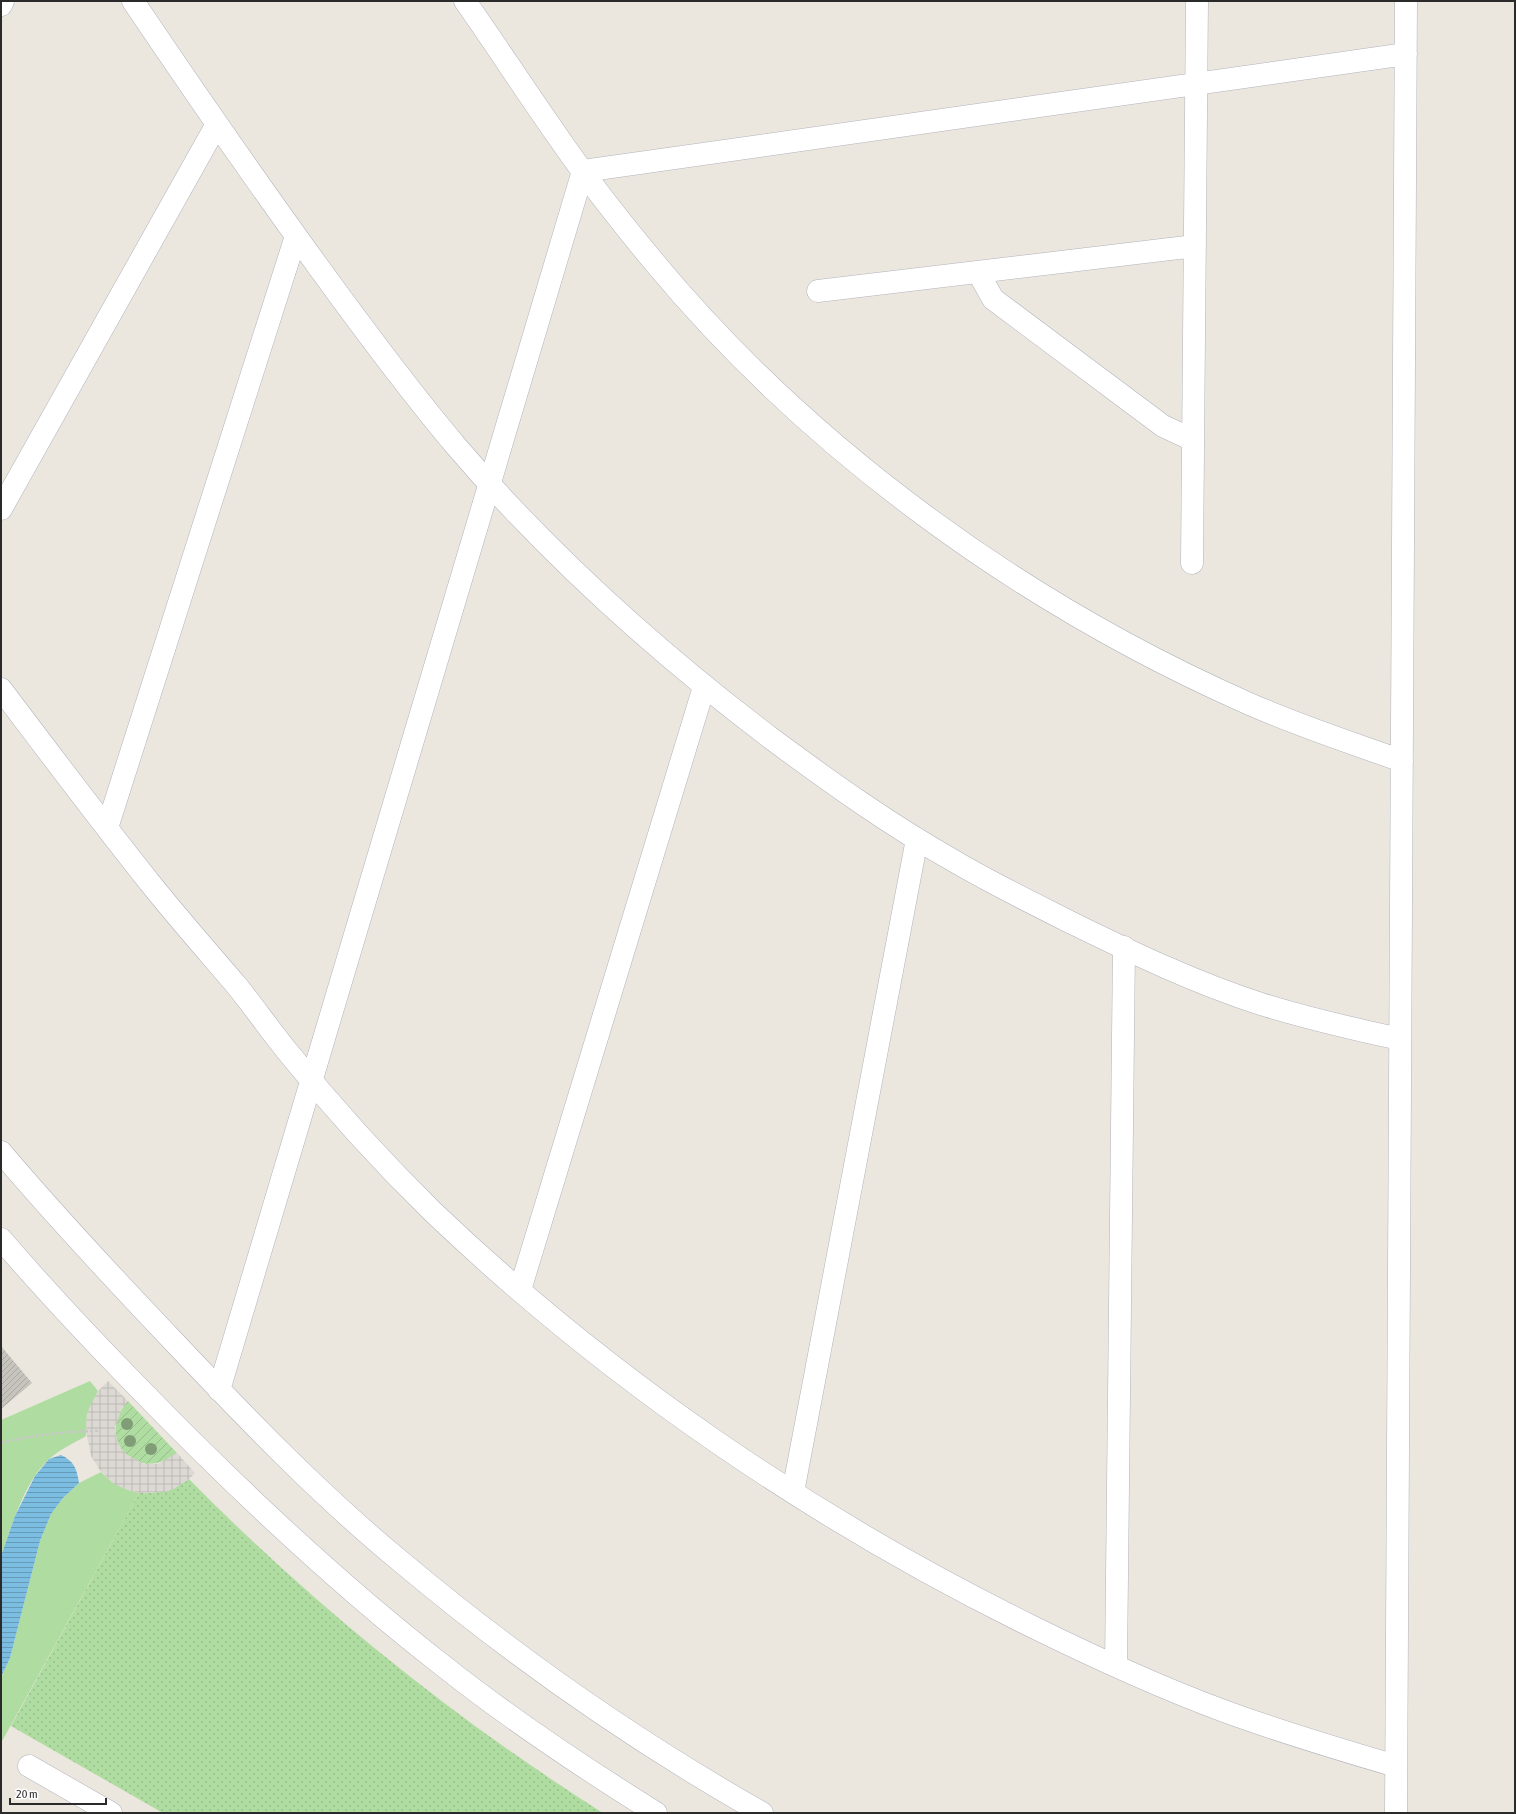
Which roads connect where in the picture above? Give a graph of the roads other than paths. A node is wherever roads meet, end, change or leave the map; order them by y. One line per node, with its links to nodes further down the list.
1 (3, 1): 6 (street)
2 (133, 1): 9 (street)
3 (465, 1): 10 (street)
4 (1197, 1): 8 (street)
5 (1406, 1): 7 (street)
6 (1, 5)
7 (1406, 54): 8 (street); 21 (street)
8 (1196, 84): 10 (street); 12 (street)
9 (217, 124): 11 (street); 17 (street)
10 (583, 171): 16 (street); 21 (street)
11 (296, 236): 16 (street); 22 (street)
12 (1195, 246): 13 (street); 15 (street)
13 (978, 272): 14 (street); 15 (street)
14 (818, 291)
15 (1193, 440): 18 (street)
16 (490, 484): 19 (street); 26 (street)
17 (1, 509)
18 (1192, 563)
19 (704, 687): 23 (street); 29 (street)
20 (1, 689): 22 (street)
21 (1402, 761): 25 (street)
22 (107, 828): 26 (street)
23 (917, 839): 24 (street); 31 (street)
24 (1124, 947): 25 (street); 32 (street)
25 (1400, 1039): 34 (street)
26 (312, 1080): 29 (street); 30 (street)
27 (1, 1152): 30 (street)
28 (1, 1239): 36 (street)
29 (520, 1290): 31 (street)
30 (219, 1390): 37 (street)
31 (793, 1492): 32 (street)
32 (1116, 1666): 34 (street)
33 (29, 1766): 35 (street)
34 (1396, 1766): 38 (street)
35 (110, 1813)
36 (656, 1813)
37 (762, 1813)
38 (1396, 1813)

